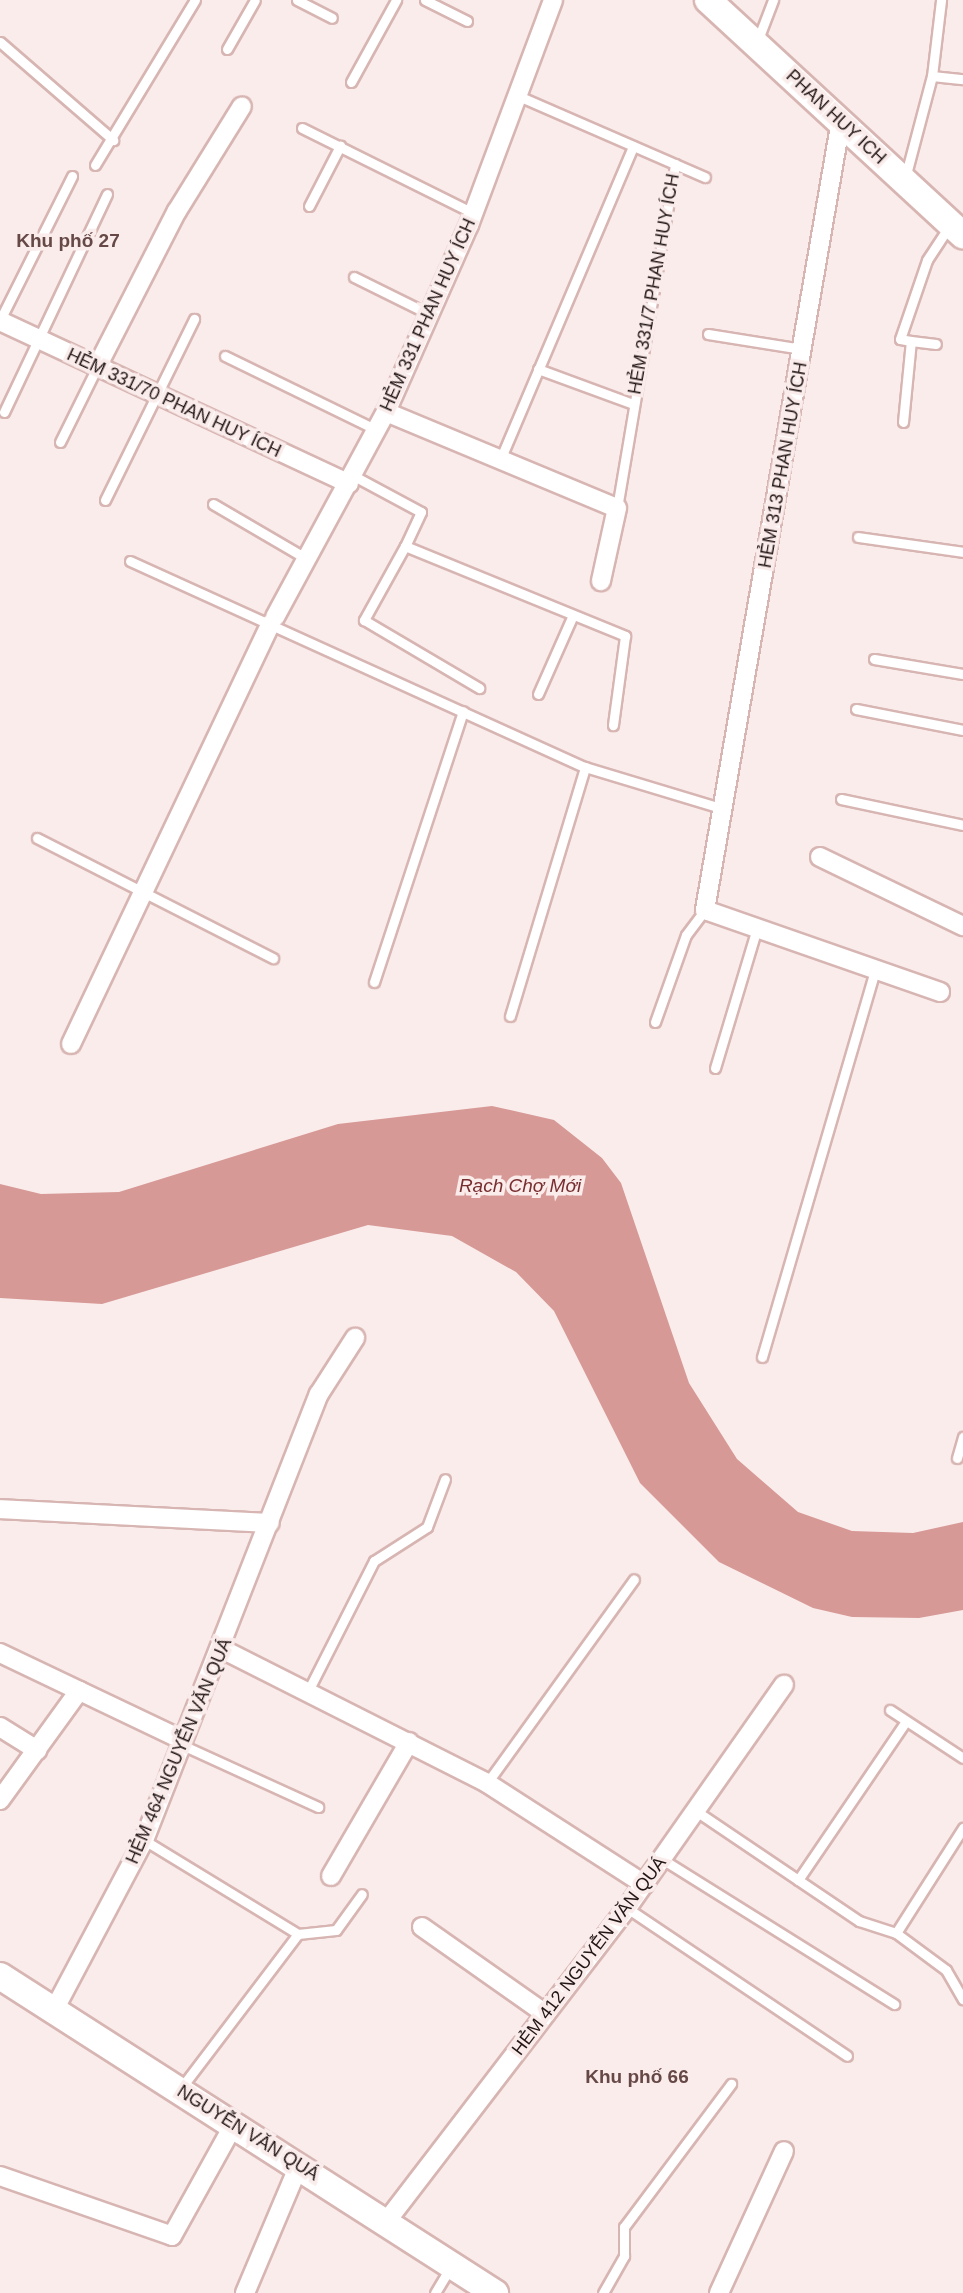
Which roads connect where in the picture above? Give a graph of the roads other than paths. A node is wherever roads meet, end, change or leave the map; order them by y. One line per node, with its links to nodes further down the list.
1 (195, 0): 22 (lane)
2 (255, 0): 14 (lane)
3 (297, 0): 10 (lane)
4 (396, 0): 17 (lane)
5 (425, 0): 11 (lane)
6 (553, 0): 18 (street, HẺM 331 PHAN HUY ÍCH)
7 (708, 0): 13 (main road, PHAN HUY ICH)
8 (773, 0): 13 (lane)
9 (941, 0): 15 (lane)
10 (332, 18)
11 (467, 21)
12 (0, 42): 22 (lane)
13 (757, 44): 20 (main road, PHAN HUY ICH)
14 (227, 49)
15 (932, 76): 16 (lane); 29 (lane)
16 (963, 79)
17 (351, 82)
18 (516, 95): 24 (lane, HẺM 331/7 PHAN HUY ÍCH); 32 (street, HẺM 331 PHAN HUY ÍCH)
19 (242, 106): 44 (street)
20 (841, 120): 29 (main road, PHAN HUY ICH); 42 (street, HẺM 313 PHAN HUY ÍCH)
21 (302, 128): 23 (lane)
22 (113, 140): 26 (lane)
23 (340, 146): 31 (lane); 32 (lane)
24 (633, 146): 25 (lane, HẺM 331/7 PHAN HUY ÍCH); 45 (lane)
25 (675, 163): 28 (lane, HẺM 331/7 PHAN HUY ÍCH); 47 (lane, HẺM 331/7 PHAN HUY ÍCH)
26 (95, 165)
27 (72, 176): 37 (lane)
28 (705, 177)
29 (904, 180): 33 (main road, PHAN HUY ICH)
30 (107, 194): 39 (lane)
31 (309, 206)
32 (473, 213): 35 (street, HẺM 331 PHAN HUY ÍCH)
33 (957, 230): 40 (lane)
34 (354, 276): 35 (lane)
35 (429, 314): 49 (street, HẺM 331 PHAN HUY ÍCH)
36 (194, 319): 46 (lane)
37 (0, 320): 39 (street, HẺM 331/70 PHAN HUY ÍCH)
38 (708, 334): 42 (lane)
39 (38, 339): 44 (street, HẺM 331/70 PHAN HUY ÍCH); 48 (lane)
40 (911, 341): 41 (lane); 50 (lane)
41 (936, 344)
42 (802, 349): 76 (street, HẺM 313 PHAN HUY ÍCH)
43 (225, 356): 51 (lane)
44 (97, 367): 46 (street, HẺM 331/70 PHAN HUY ÍCH); 52 (lane)
45 (538, 369): 47 (lane, HẺM 331/7 PHAN HUY ÍCH); 53 (lane)
46 (157, 395): 54 (street, HẺM 331/70 PHAN HUY ÍCH); 55 (lane)
47 (634, 404): 57 (lane, HẺM 331/7 PHAN HUY ÍCH)
48 (4, 412)
49 (386, 412): 51 (street, HẺM 331 PHAN HUY ÍCH); 53 (street)
50 (903, 422)
51 (377, 430): 54 (street, HẺM 331 PHAN HUY ÍCH)
52 (61, 442)
53 (498, 464): 57 (street)
54 (351, 480): 59 (lane); 61 (street, HẺM 331 PHAN HUY ÍCH)
55 (105, 500)
56 (213, 503): 61 (lane)
57 (617, 508): 63 (street)
58 (858, 537): 60 (lane)
59 (405, 546): 64 (lane); 68 (lane)
60 (963, 552)
61 (309, 559): 65 (street, HẺM 331 PHAN HUY ÍCH)
62 (130, 561): 65 (lane)
63 (601, 581)
64 (573, 615): 69 (lane); 72 (lane)
65 (273, 620): 71 (lane); 80 (street, HẺM 331 PHAN HUY ÍCH)
66 (874, 659): 67 (lane)
67 (963, 674)
68 (479, 688)
69 (538, 694)
70 (856, 709): 73 (lane)
71 (463, 712): 74 (lane); 86 (lane)
72 (613, 724)
73 (963, 730)
74 (585, 767): 76 (lane); 88 (lane)
75 (841, 799): 77 (lane)
76 (725, 809): 81 (street, HẺM 313 PHAN HUY ÍCH)
77 (963, 825)
78 (37, 838): 80 (lane)
79 (820, 857): 82 (street)
80 (144, 893): 84 (lane); 90 (street, HẺM 331 PHAN HUY ÍCH)
81 (705, 910): 83 (street); 89 (lane)
82 (963, 926)
83 (756, 931): 85 (street); 91 (lane)
84 (273, 958)
85 (875, 971): 87 (street); 93 (lane)
86 (374, 982)
87 (940, 992)
88 (510, 1016)
89 (654, 1022)
90 (71, 1044)
91 (715, 1068)
92 (355, 1338): 98 (street, HẺM 464 NGUYỄN VĂN QUÁ)
93 (762, 1357)
94 (963, 1437): 95 (lane)
95 (957, 1458)
96 (445, 1479): 104 (lane)
97 (0, 1509): 98 (street)
98 (270, 1523): 100 (street, HẺM 464 NGUYỄN VĂN QUÁ)
99 (634, 1579): 112 (lane)
100 (222, 1649): 104 (street); 108 (street, HẺM 464 NGUYỄN VĂN QUÁ)
101 (0, 1653): 103 (street)
102 (784, 1685): 115 (street, HẺM 412 NGUYỄN VĂN QUÁ)
103 (79, 1691): 108 (street); 110 (street)
104 (308, 1691): 109 (street)
105 (890, 1710): 106 (lane)
106 (906, 1721): 111 (lane); 120 (lane)
107 (0, 1727): 110 (street)
108 (181, 1742): 114 (lane); 117 (street, HẺM 464 NGUYỄN VĂN QUÁ)
109 (409, 1742): 112 (street); 119 (street)
110 (37, 1750): 113 (street)
111 (963, 1758)
112 (487, 1783): 121 (street)
113 (0, 1800)
114 (318, 1807)
115 (696, 1811): 118 (street, HẺM 412 NGUYỄN VĂN QUÁ); 120 (lane)
116 (963, 1828): 125 (lane)
117 (144, 1840): 126 (lane); 130 (street, HẺM 464 NGUYỄN VĂN QUÁ)
118 (662, 1859): 121 (street, HẺM 412 NGUYỄN VĂN QUÁ); 129 (lane)
119 (331, 1876)
120 (798, 1880): 125 (lane)
121 (644, 1884): 123 (street, HẺM 412 NGUYỄN VĂN QUÁ)
122 (362, 1894): 126 (lane)
123 (627, 1908): 131 (street, HẺM 412 NGUYỄN VĂN QUÁ); 132 (lane)
124 (422, 1927): 131 (street)
125 (896, 1933): 128 (lane)
126 (298, 1934): 134 (lane)
127 (0, 1976): 130 (main road, NGUYỄN VĂN QUÁ)
128 (963, 2000)
129 (894, 2004)
130 (54, 2010): 134 (main road, NGUYỄN VĂN QUÁ)
131 (546, 2014): 139 (street, HẺM 412 NGUYỄN VĂN QUÁ)
132 (847, 2056)
133 (731, 2084): 144 (lane)
134 (180, 2090): 135 (main road, NGUYỄN VĂN QUÁ)
135 (234, 2124): 137 (main road, NGUYỄN VĂN QUÁ); 138 (street)
136 (784, 2151): 145 (street)
137 (299, 2165): 139 (main road, NGUYỄN VĂN QUÁ); 141 (street)
138 (0, 2176)
139 (386, 2222): 140 (main road, NGUYỄN VĂN QUÁ)
140 (452, 2265): 142 (lane); 143 (main road, NGUYỄN VĂN QUÁ)
141 (245, 2293)
142 (435, 2293)
143 (495, 2293)
144 (603, 2293)
145 (719, 2293)

